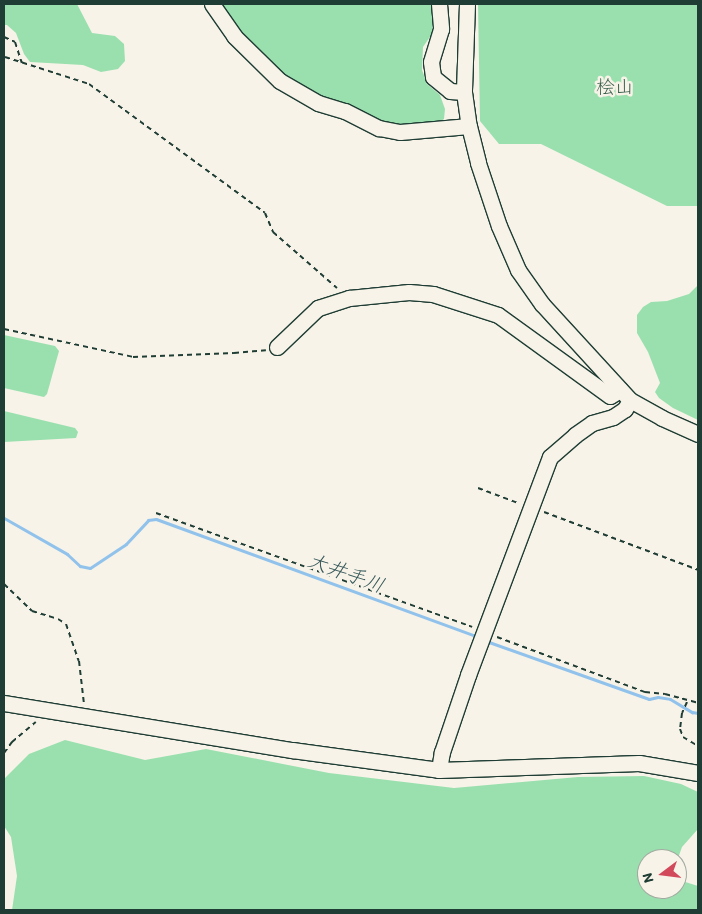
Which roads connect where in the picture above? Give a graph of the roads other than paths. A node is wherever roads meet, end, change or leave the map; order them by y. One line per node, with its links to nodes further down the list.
1 (212, 4): 5 (street)
2 (439, 4): 4 (street)
3 (466, 4): 4 (street)
4 (464, 92): 5 (street)
5 (469, 126): 7 (street)
6 (277, 347): 7 (street)
7 (625, 395): 8 (street); 10 (street)
8 (698, 434)
9 (4, 703): 10 (street)
10 (439, 770): 11 (street)
11 (698, 773)

